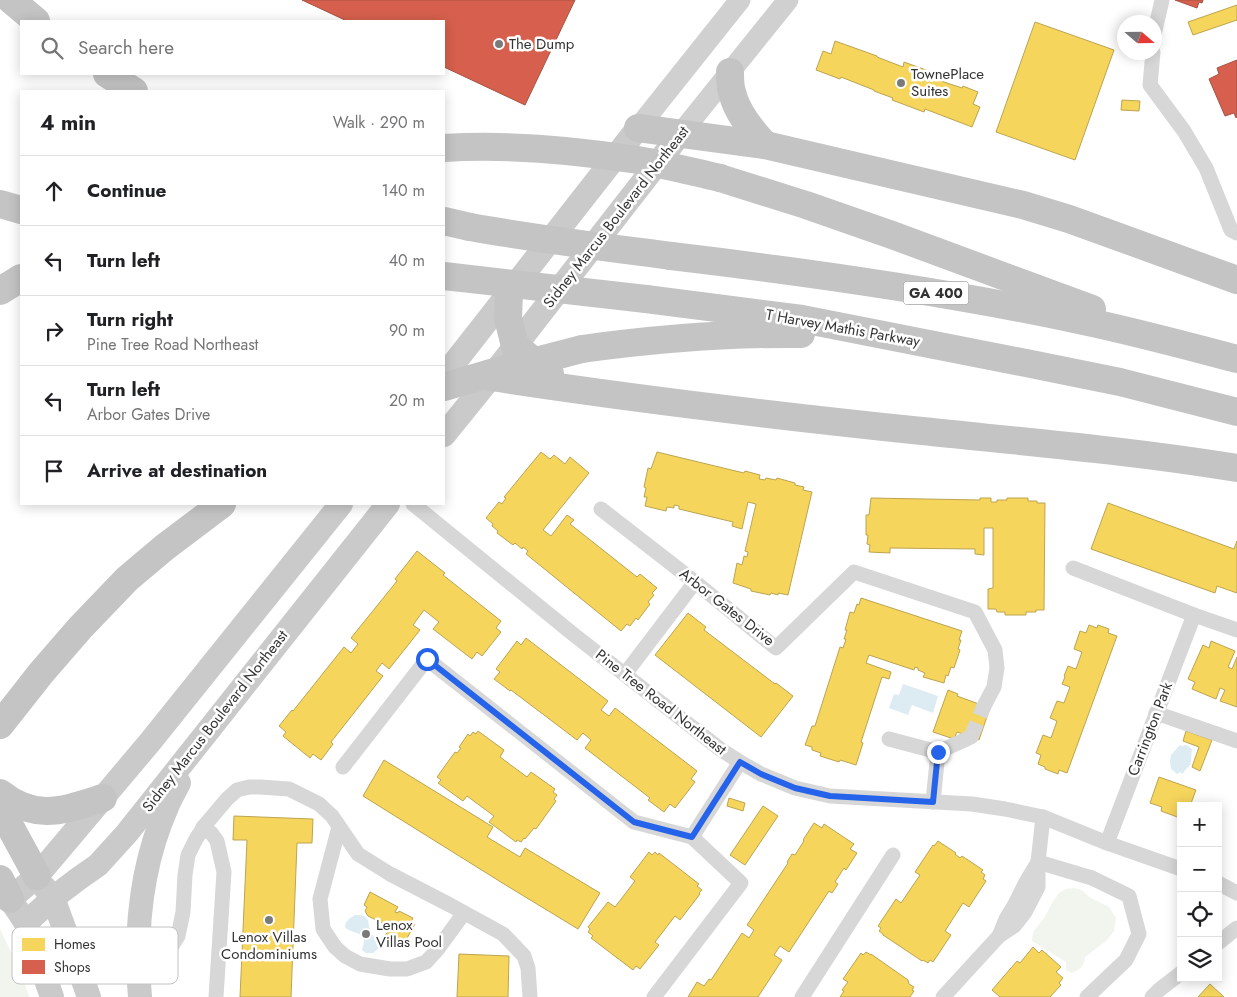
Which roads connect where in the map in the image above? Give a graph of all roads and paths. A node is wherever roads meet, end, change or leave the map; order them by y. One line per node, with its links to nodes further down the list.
1 (11, 0): 6 (highway)
2 (740, 0): 11 (main road)
3 (788, 0): 8 (main road, Sidney Marcus Boulevard Northeast)
4 (1162, 0): 5 (street)
5 (1158, 15)
6 (35, 20)
7 (1152, 60): 18 (street)
8 (730, 72): 12 (main road, Sidney Marcus Boulevard Northeast); 13 (highway)
9 (109, 75): 10 (highway)
10 (132, 90)
11 (638, 128): 12 (highway); 23 (main road)
12 (682, 133): 13 (highway); 25 (main road, Sidney Marcus Boulevard Northeast)
13 (765, 145): 21 (highway)
14 (445, 148): 26 (highway, bridge)
15 (0, 204): 16 (highway)
16 (20, 210)
17 (445, 221): 26 (highway, GA 400, bridge)
18 (1237, 233)
19 (445, 276): 24 (highway, T Harvey Mathis Parkway, bridge)
20 (20, 279): 22 (highway)
21 (1237, 280)
22 (0, 291)
23 (509, 292): 25 (highway); 28 (main road)
24 (920, 342): 30 (highway, bridge); 32 (highway, T Harvey Mathis Parkway)
25 (515, 346): 29 (main road, Sidney Marcus Boulevard Northeast); 31 (highway)
26 (1199, 348): 27 (highway, GA 400)
27 (1237, 358)
28 (445, 375)
29 (491, 377): 31 (highway); 33 (main road, Sidney Marcus Boulevard Northeast)
30 (445, 387)
31 (569, 389): 34 (highway)
32 (1237, 412)
33 (445, 434)
34 (1237, 468)
35 (221, 505): 47 (highway)
36 (340, 505): 56 (main road, Sidney Marcus Boulevard Northeast)
37 (387, 505): 50 (main road, Sidney Marcus Boulevard Northeast)
38 (414, 505): 44 (street, Pine Tree Road Northeast)
39 (601, 509): 41 (street, Arbor Gates Drive)
40 (1073, 568): 42 (street)
41 (695, 582): 44 (street); 45 (street, Arbor Gates Drive)
42 (1194, 615): 43 (street); 46 (street, Carrington Park)
43 (1237, 630)
44 (625, 674): 53 (street, Pine Tree Road Northeast)
45 (984, 706)
46 (1156, 713): 51 (street); 63 (street, Carrington Park)
47 (7, 716)
48 (971, 737): 52 (street)
49 (889, 739): 52 (street)
50 (200, 740): 68 (main road, Sidney Marcus Boulevard Northeast); 75 (main road)
51 (1237, 742)
52 (938, 752): 57 (street)
53 (740, 762): 57 (street, Pine Tree Road Northeast); 62 (street)
54 (343, 767): 62 (street)
55 (0, 793): 56 (highway)
56 (103, 798): 68 (main road, Sidney Marcus Boulevard Northeast)
57 (933, 802): 59 (street, Pine Tree Road Northeast)
58 (0, 808): 68 (highway)
59 (1043, 817): 63 (street, Pine Tree Road Northeast); 65 (street)
60 (204, 827): 61 (street); 77 (street); 87 (street)
61 (339, 827): 71 (street); 71 (street)
62 (692, 837): 89 (street)
63 (1107, 843): 66 (street, Pine Tree Road Northeast)
64 (893, 855): 90 (street)
65 (1038, 862): 83 (street); 91 (street)
66 (1177, 868)
67 (1222, 885): 70 (street)
68 (45, 887): 69 (main road, Sidney Marcus Boulevard Northeast); 72 (main road, Sidney Marcus Boulevard Northeast); 74 (main road)
69 (5, 889): 72 (main road)
70 (1237, 893)
71 (464, 913): 88 (street)
72 (26, 923): 73 (main road)
73 (27, 927)
74 (62, 927)
75 (140, 927)
76 (1237, 928): 78 (street)
77 (178, 936)
78 (1222, 940)
79 (1177, 976): 92 (street)
80 (47, 984): 84 (main road)
81 (85, 984): 85 (main road)
82 (139, 984): 86 (main road)
83 (950, 995)
84 (52, 997)
85 (89, 997)
86 (140, 997)
87 (216, 997)
88 (530, 997)
89 (654, 997)
90 (802, 997)
91 (1087, 997)
92 (1152, 997)

